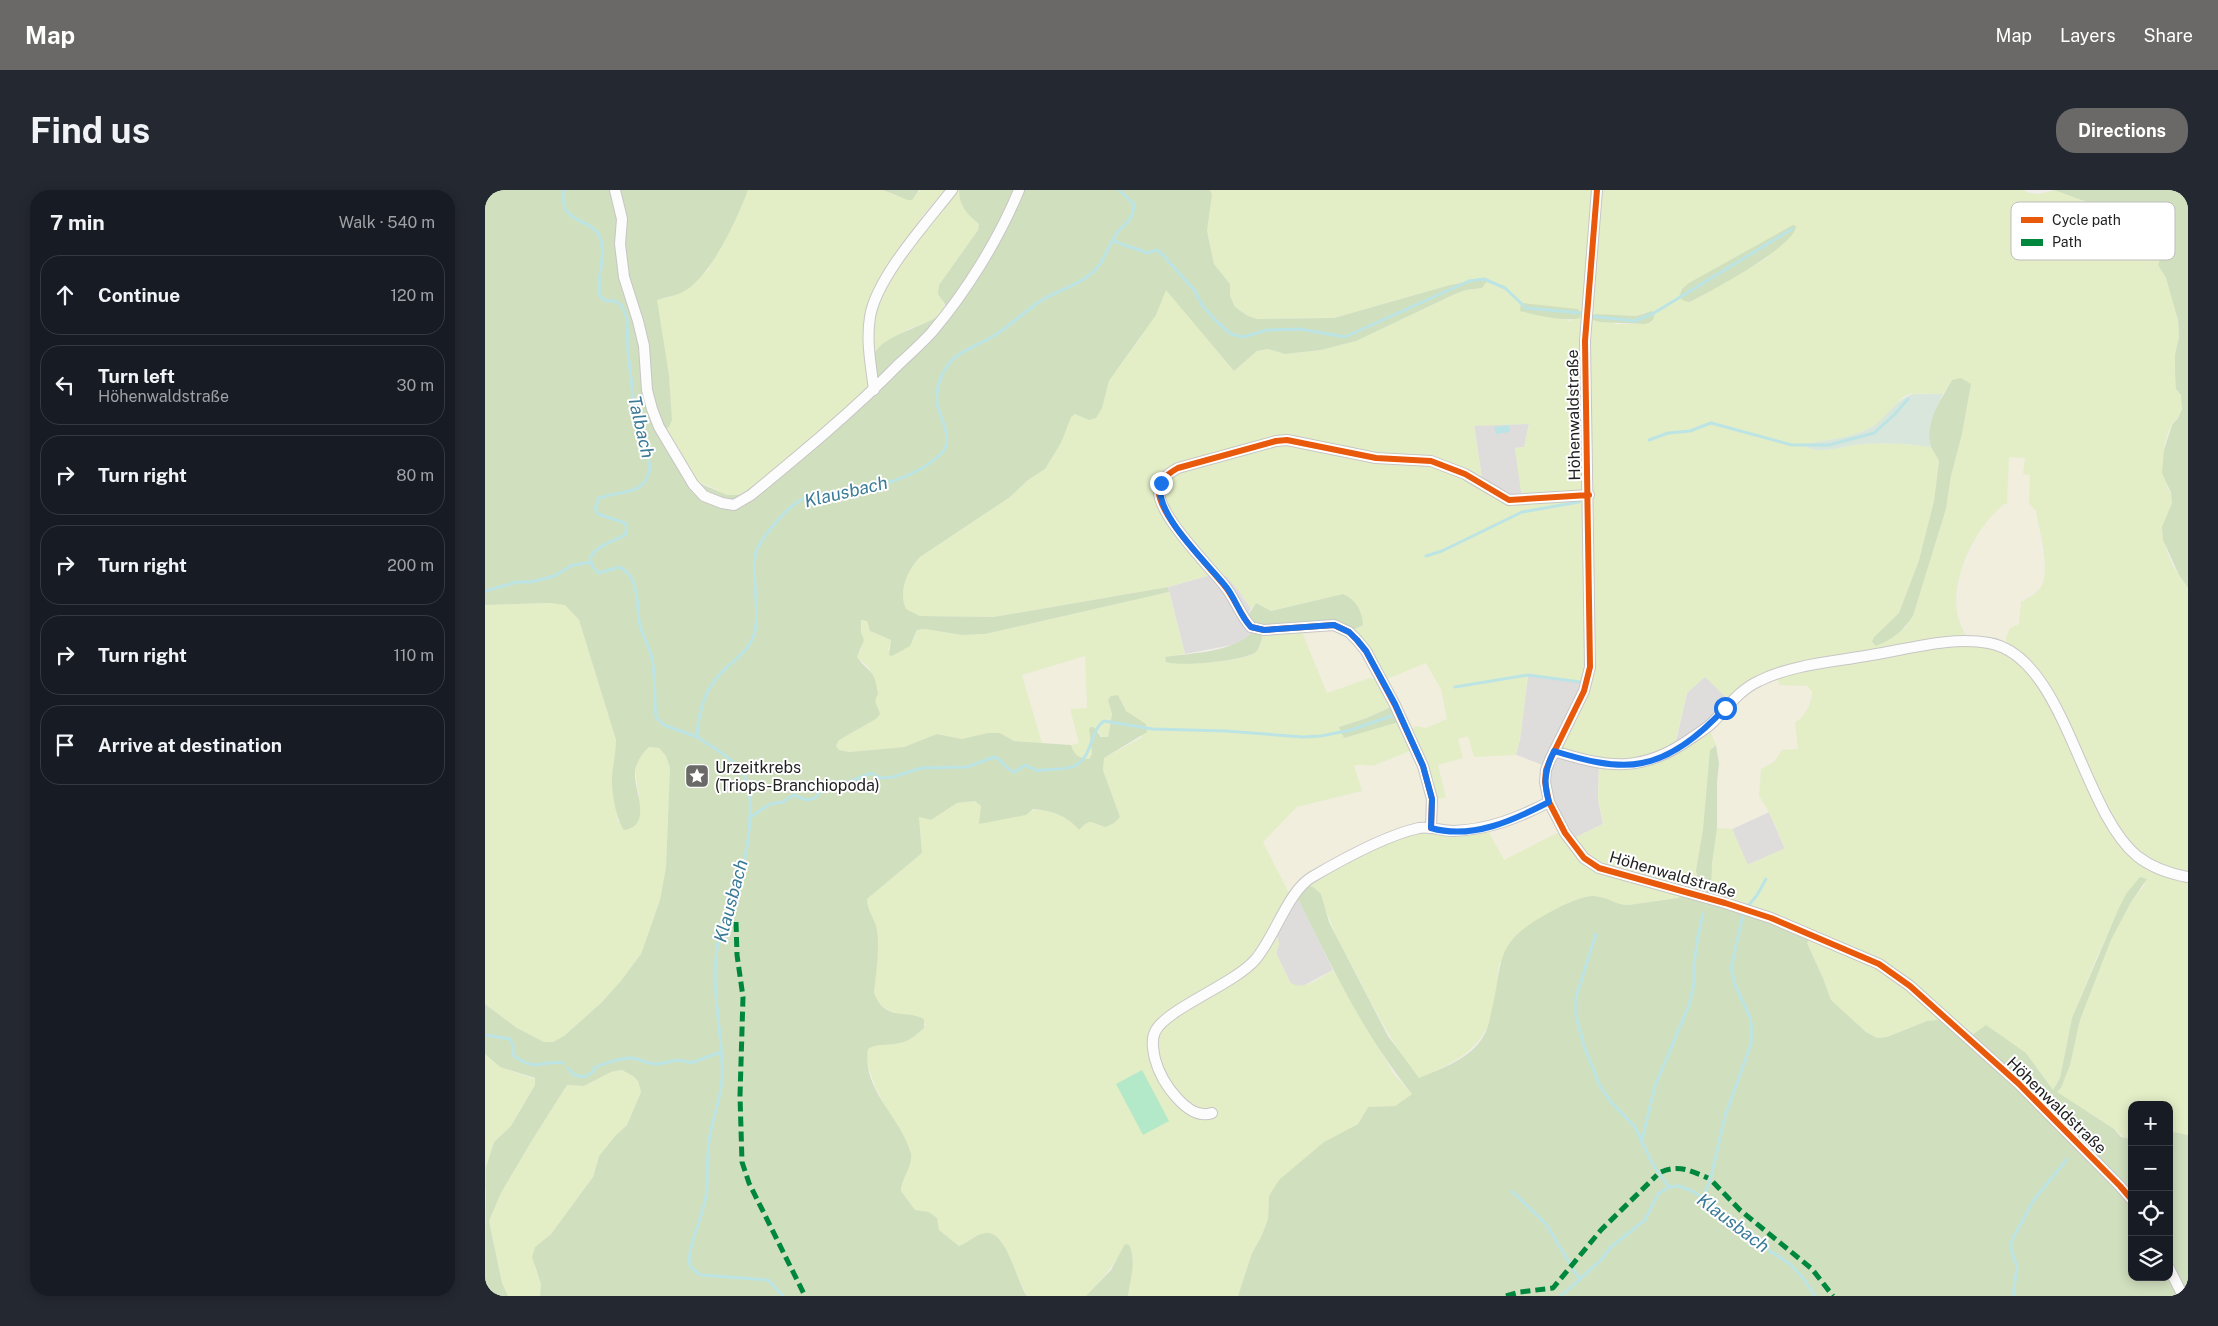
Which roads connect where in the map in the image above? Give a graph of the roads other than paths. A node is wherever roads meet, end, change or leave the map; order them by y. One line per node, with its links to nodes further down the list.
1 (615, 190): 5 (street)
2 (952, 190): 5 (street)
3 (1019, 190): 5 (street)
4 (1597, 190): 6 (street, Höhenwaldstraße)
5 (874, 390)
6 (1589, 495): 7 (street, Höhenwaldstraße); 9 (street)
7 (1554, 751): 8 (street, Höhenwaldstraße); 10 (street)
8 (1549, 802): 9 (street); 12 (street, Höhenwaldstraße)
9 (1431, 828): 11 (street)
10 (2188, 877)
11 (1213, 1114)
12 (2128, 1195)
13 (2173, 1276): 14 (street)
14 (2183, 1296)

